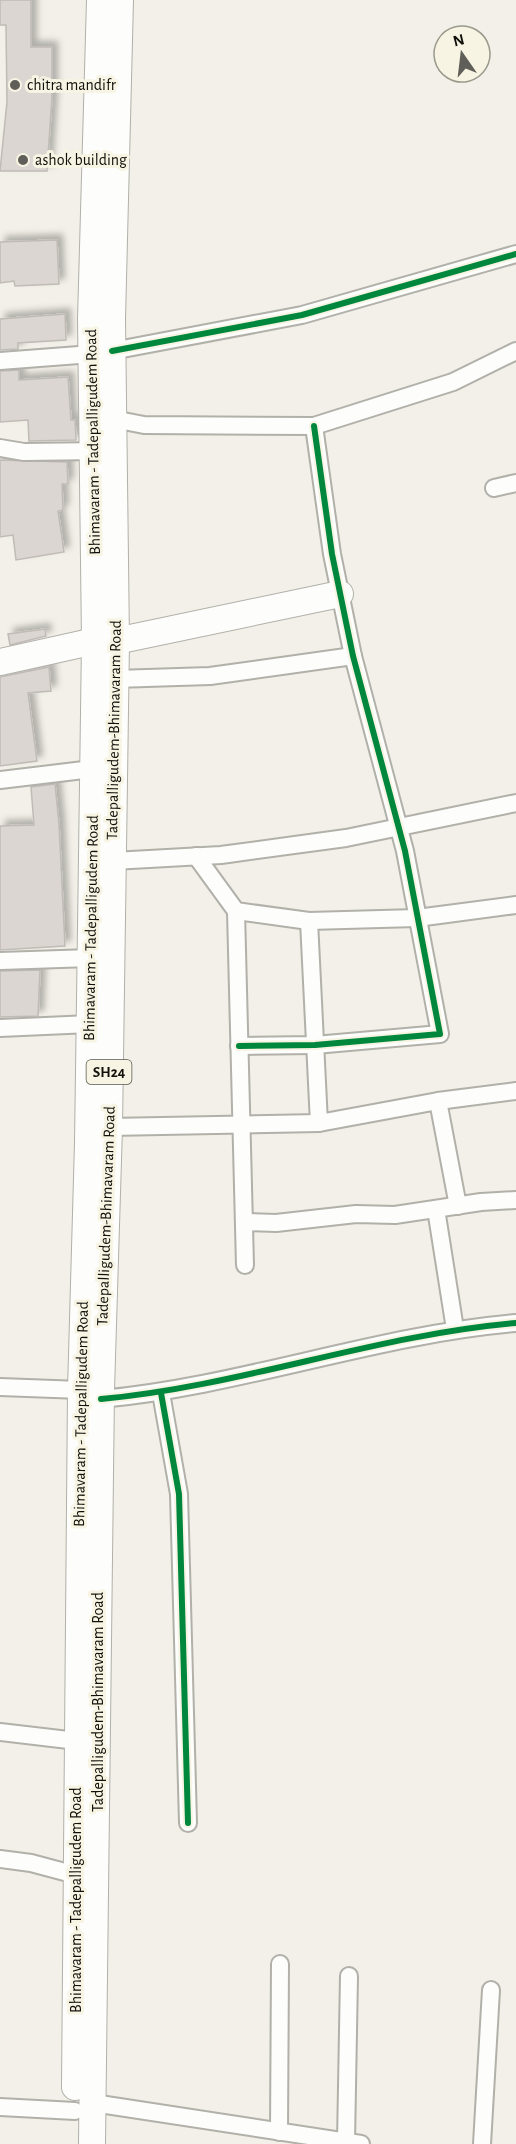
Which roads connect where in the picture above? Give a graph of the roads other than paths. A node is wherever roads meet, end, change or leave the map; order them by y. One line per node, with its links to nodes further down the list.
1 (100, 0): 5 (main road, Bhimavaram - Tadepalligudem Road / SH24)
2 (120, 0): 5 (main road, Tadepalligudem-Bhimavaram Road / SH24)
3 (516, 254): 5 (street)
4 (516, 351): 8 (street)
5 (102, 353): 6 (street); 7 (main road, Tadepalligudem-Bhimavaram Road / SH24); 10 (main road, Bhimavaram - Tadepalligudem Road / SH24)
6 (0, 361)
7 (113, 419): 8 (street); 10 (main road, Tadepalligudem-Bhimavaram Road / SH24)
8 (314, 426): 13 (street)
9 (0, 448): 10 (street)
10 (103, 451): 14 (main road, Tadepalligudem-Bhimavaram Road / SH24)
11 (516, 483): 12 (street)
12 (494, 488)
13 (340, 594): 14 (main road); 15 (street)
14 (106, 641): 16 (main road); 17 (main road, Tadepalligudem-Bhimavaram Road / SH24); 18 (main road, Bhimavaram - Tadepalligudem Road / SH24)
15 (353, 656): 17 (street); 22 (street)
16 (0, 662)
17 (115, 679): 18 (main road, Tadepalligudem-Bhimavaram Road / SH24)
18 (105, 714): 19 (main road, Bhimavaram - Tadepalligudem Road / SH24); 24 (main road, Tadepalligudem-Bhimavaram Road / SH24)
19 (92, 769): 20 (street); 29 (main road, Bhimavaram - Tadepalligudem Road / SH24)
20 (0, 780)
21 (516, 802): 22 (street)
22 (398, 826): 23 (street); 27 (street)
23 (196, 856): 24 (street); 26 (street)
24 (113, 861): 39 (main road, Tadepalligudem-Bhimavaram Road / SH24)
25 (516, 905): 27 (street)
26 (236, 911): 28 (street); 34 (street)
27 (417, 918): 28 (street); 33 (street)
28 (309, 921): 33 (street)
29 (91, 958): 30 (street); 31 (main road, Bhimavaram - Tadepalligudem Road / SH24)
30 (0, 961)
31 (90, 1024): 32 (street); 49 (main road, Bhimavaram - Tadepalligudem Road / SH24)
32 (0, 1029)
33 (315, 1045): 34 (street); 37 (street)
34 (239, 1046): 38 (street)
35 (516, 1091): 36 (street)
36 (438, 1101): 37 (street); 41 (street)
37 (319, 1123): 38 (street)
38 (241, 1125): 39 (street); 43 (street)
39 (109, 1127): 49 (main road, Tadepalligudem-Bhimavaram Road / SH24)
40 (516, 1200): 41 (street)
41 (458, 1206): 42 (street)
42 (436, 1209): 43 (street); 46 (street)
43 (243, 1222): 44 (street)
44 (245, 1265)
45 (516, 1323): 46 (street)
46 (455, 1329): 48 (street)
47 (0, 1387): 49 (street)
48 (161, 1393): 49 (street); 52 (street)
49 (91, 1394): 51 (main road, Bhimavaram - Tadepalligudem Road / SH24); 59 (main road, Tadepalligudem-Bhimavaram Road / SH24)
50 (0, 1732): 51 (street)
51 (77, 1741): 54 (main road, Bhimavaram - Tadepalligudem Road / SH24)
52 (188, 1823)
53 (0, 1859): 54 (street)
54 (76, 1875): 59 (main road, Bhimavaram - Tadepalligudem Road / SH24)
55 (280, 1964): 60 (street)
56 (349, 1976): 61 (street)
57 (491, 1990): 64 (street)
58 (0, 2107): 59 (street)
59 (84, 2107): 60 (street); 62 (main road, Bhimavaram - Tadepalligudem Road / SH24); 63 (main road, Tadepalligudem-Bhimavaram Road / SH24)
60 (279, 2132): 61 (street)
61 (353, 2143)
62 (74, 2144)
63 (92, 2144)
64 (482, 2144)

